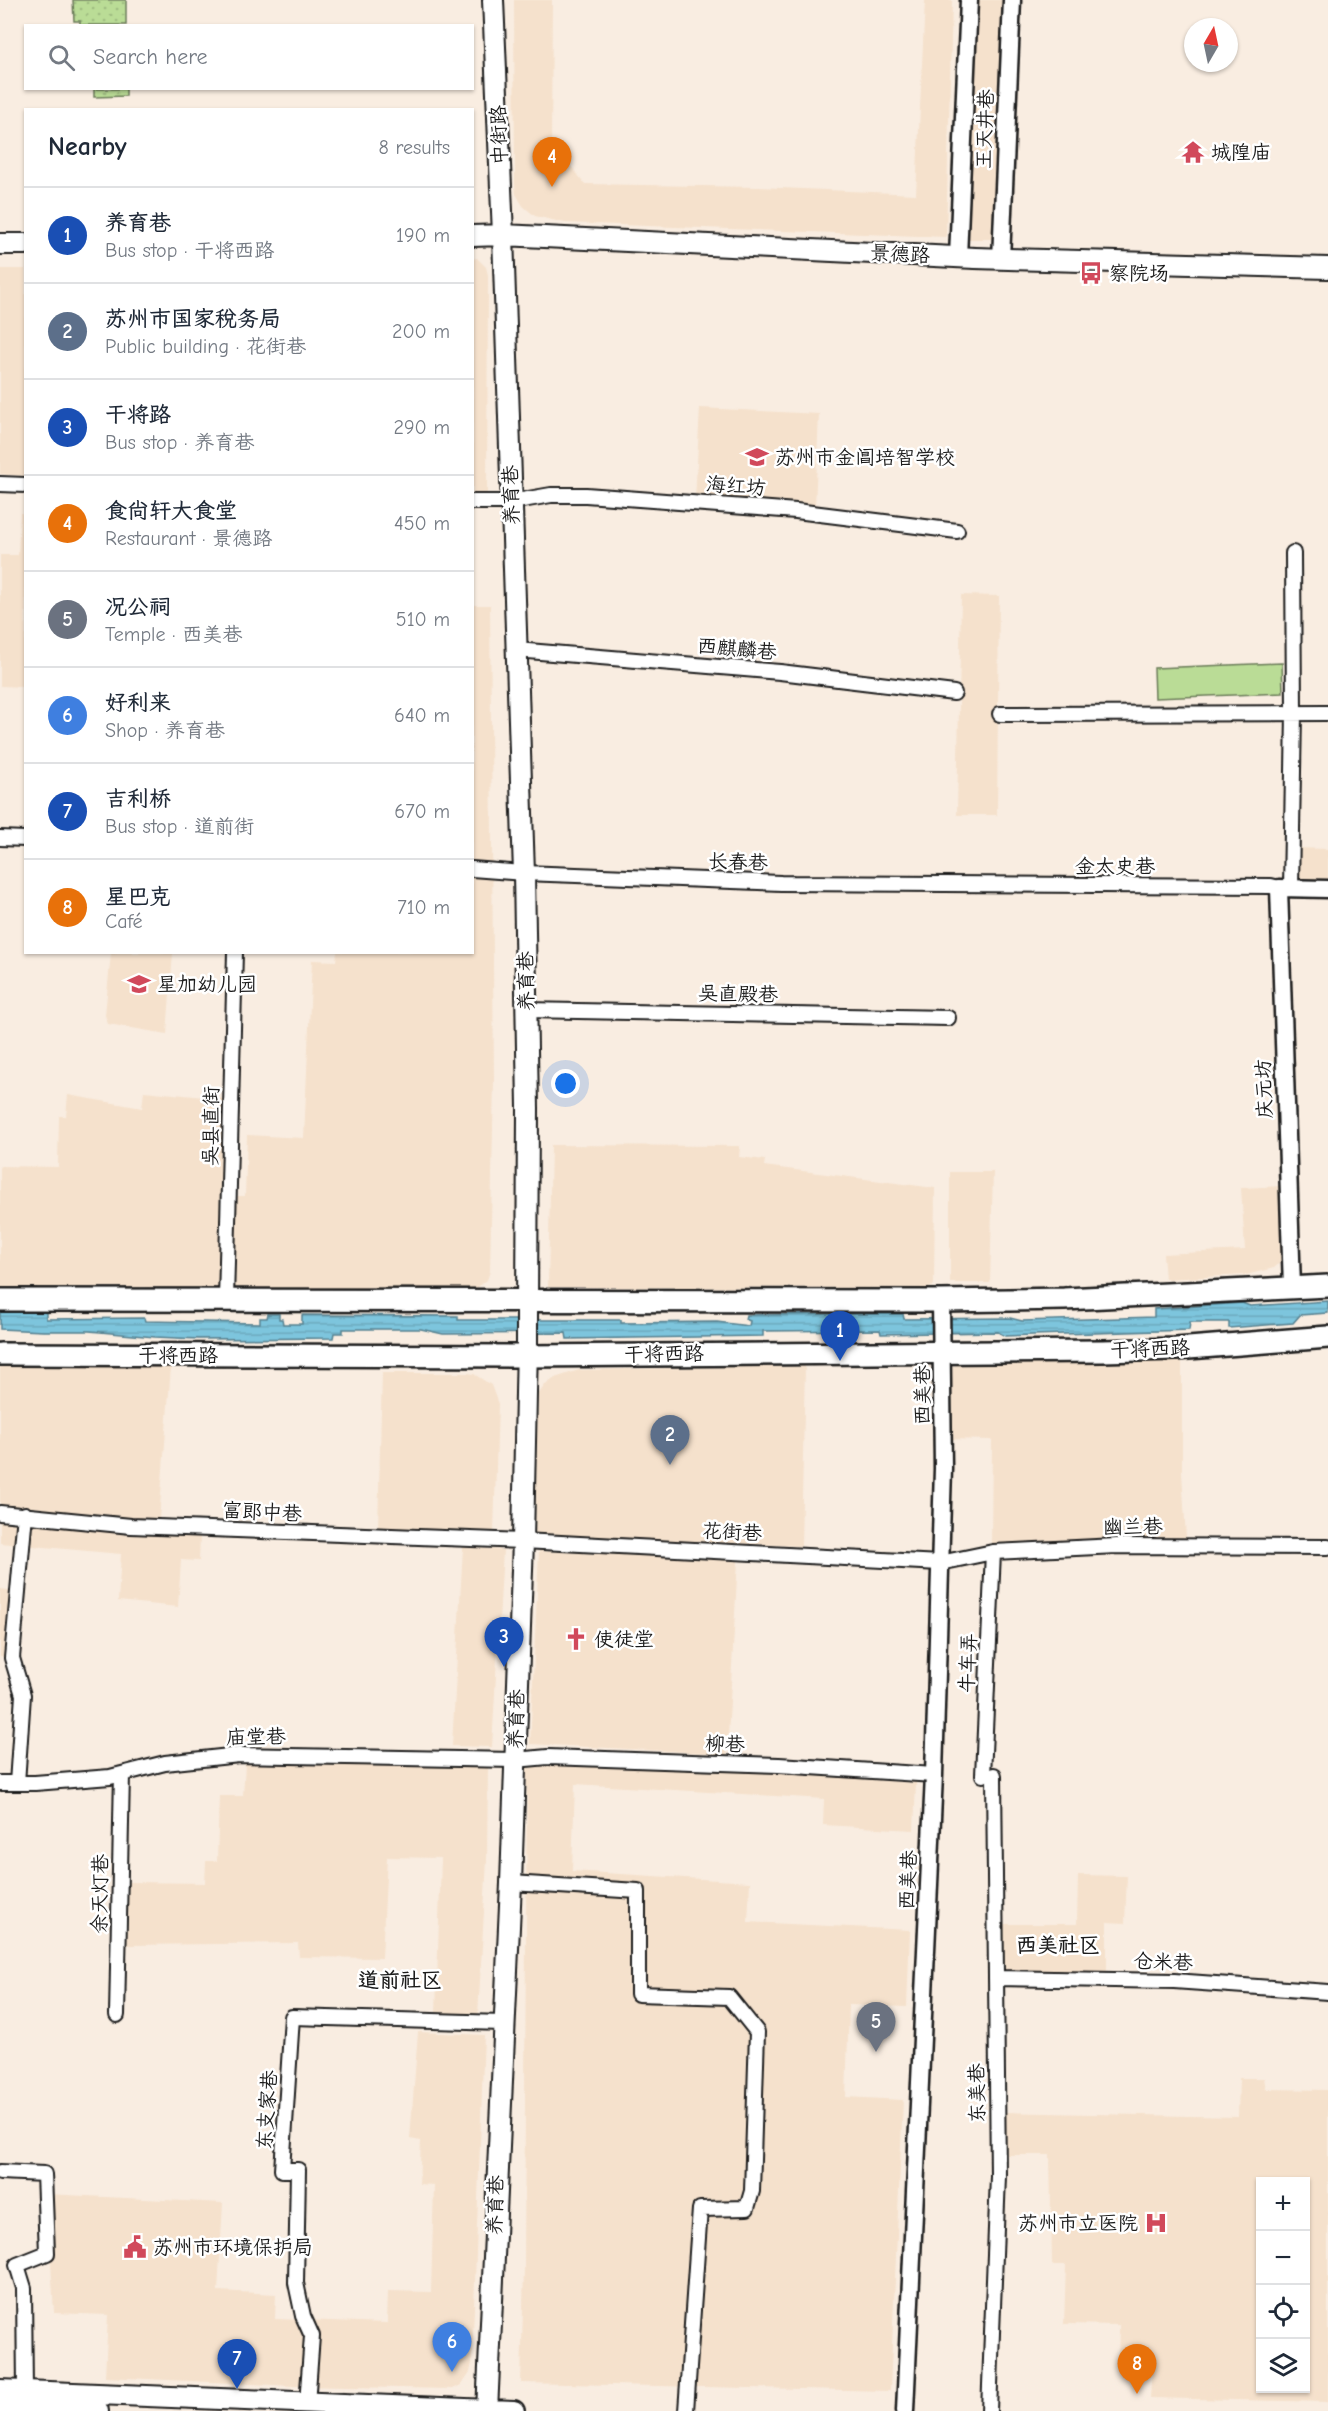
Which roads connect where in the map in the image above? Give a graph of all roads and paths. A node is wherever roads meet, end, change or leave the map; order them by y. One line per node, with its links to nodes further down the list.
1 (493, 0): 4 (main road, 中街路)
2 (969, 0): 8 (street, 王天井巷)
3 (1012, 0): 9 (street, 王天井巷)
4 (503, 235): 5 (main road, 景德路); 8 (main road, 景德路); 14 (main road, 养育巷)
5 (474, 236)
6 (0, 244): 7 (main road)
7 (24, 244)
8 (958, 257): 9 (main road, 景德路)
9 (1001, 259): 10 (main road, 景德路)
10 (1328, 268)
11 (0, 484): 12 (street)
12 (24, 485)
13 (474, 502): 14 (street, 海红坊)
14 (511, 502): 15 (street, 海红坊); 17 (main road, 养育巷)
15 (957, 531)
16 (1293, 554): 19 (street)
17 (516, 650): 18 (street, 西麒麟巷); 25 (main road, 养育巷)
18 (954, 693)
19 (1294, 713): 20 (street); 21 (street); 27 (street)
20 (1328, 713)
21 (1000, 714)
22 (0, 838): 23 (street)
23 (24, 839)
24 (474, 868): 25 (street, 长春巷)
25 (524, 873): 26 (street, 长春巷); 30 (main road, 养育巷)
26 (951, 885): 27 (street, 金太史巷)
27 (1285, 888): 28 (street); 34 (street, 庆元坊)
28 (1328, 890)
29 (234, 954): 36 (street, 吴县直街)
30 (526, 1010): 31 (street, 吴直殿巷); 37 (main road, 养育巷)
31 (948, 1018)
32 (1328, 1274): 34 (main road)
33 (1328, 1286): 34 (main road)
34 (1292, 1288): 38 (main road)
35 (0, 1300): 36 (main road)
36 (225, 1300): 37 (main road)
37 (527, 1307): 38 (main road); 43 (main road, 养育巷, bridge)
38 (941, 1307): 41 (street, 西美巷)
39 (1328, 1338): 40 (main road, 干将西路)
40 (1305, 1340): 41 (main road, 干将西路); 42 (main road)
41 (942, 1344): 43 (main road, 干将西路); 50 (street, 西美巷)
42 (1328, 1346)
43 (526, 1350): 44 (main road, 干将西路); 47 (main road, 养育巷)
44 (0, 1354)
45 (0, 1513): 46 (street, 富郎中巷)
46 (25, 1514): 47 (street, 富郎中巷); 56 (street)
47 (523, 1541): 50 (street, 花街巷); 51 (main road, 养育巷)
48 (1328, 1547): 49 (street, 幽兰巷)
49 (993, 1552): 50 (street, 幽兰巷); 54 (street, 牛车弄)
50 (940, 1563): 53 (street, 西美巷)
51 (515, 1760): 52 (street, 庙堂巷); 53 (street, 柳巷); 57 (main road, 养育巷)
52 (122, 1774): 56 (street, 庙堂巷); 60 (street, 余天灯巷)
53 (933, 1775): 71 (street, 西美巷)
54 (988, 1775): 58 (street, 东美巷)
55 (0, 1783): 56 (street, 庙堂巷)
56 (17, 1783)
57 (511, 1883): 61 (main road, 养育巷); 70 (street)
58 (996, 1978): 59 (street, 仓米巷); 72 (street, 东美巷)
59 (1328, 1992)
60 (117, 2014)
61 (503, 2024): 65 (street, 东支家巷); 68 (main road, 养育巷)
62 (0, 2172): 64 (street)
63 (0, 2390): 64 (main road)
64 (25, 2392): 65 (main road)
65 (307, 2404): 68 (main road)
66 (0, 2405): 67 (main road)
67 (98, 2411)
68 (487, 2411): 69 (main road)
69 (514, 2411)
70 (687, 2411)
71 (905, 2411)
72 (989, 2411)

